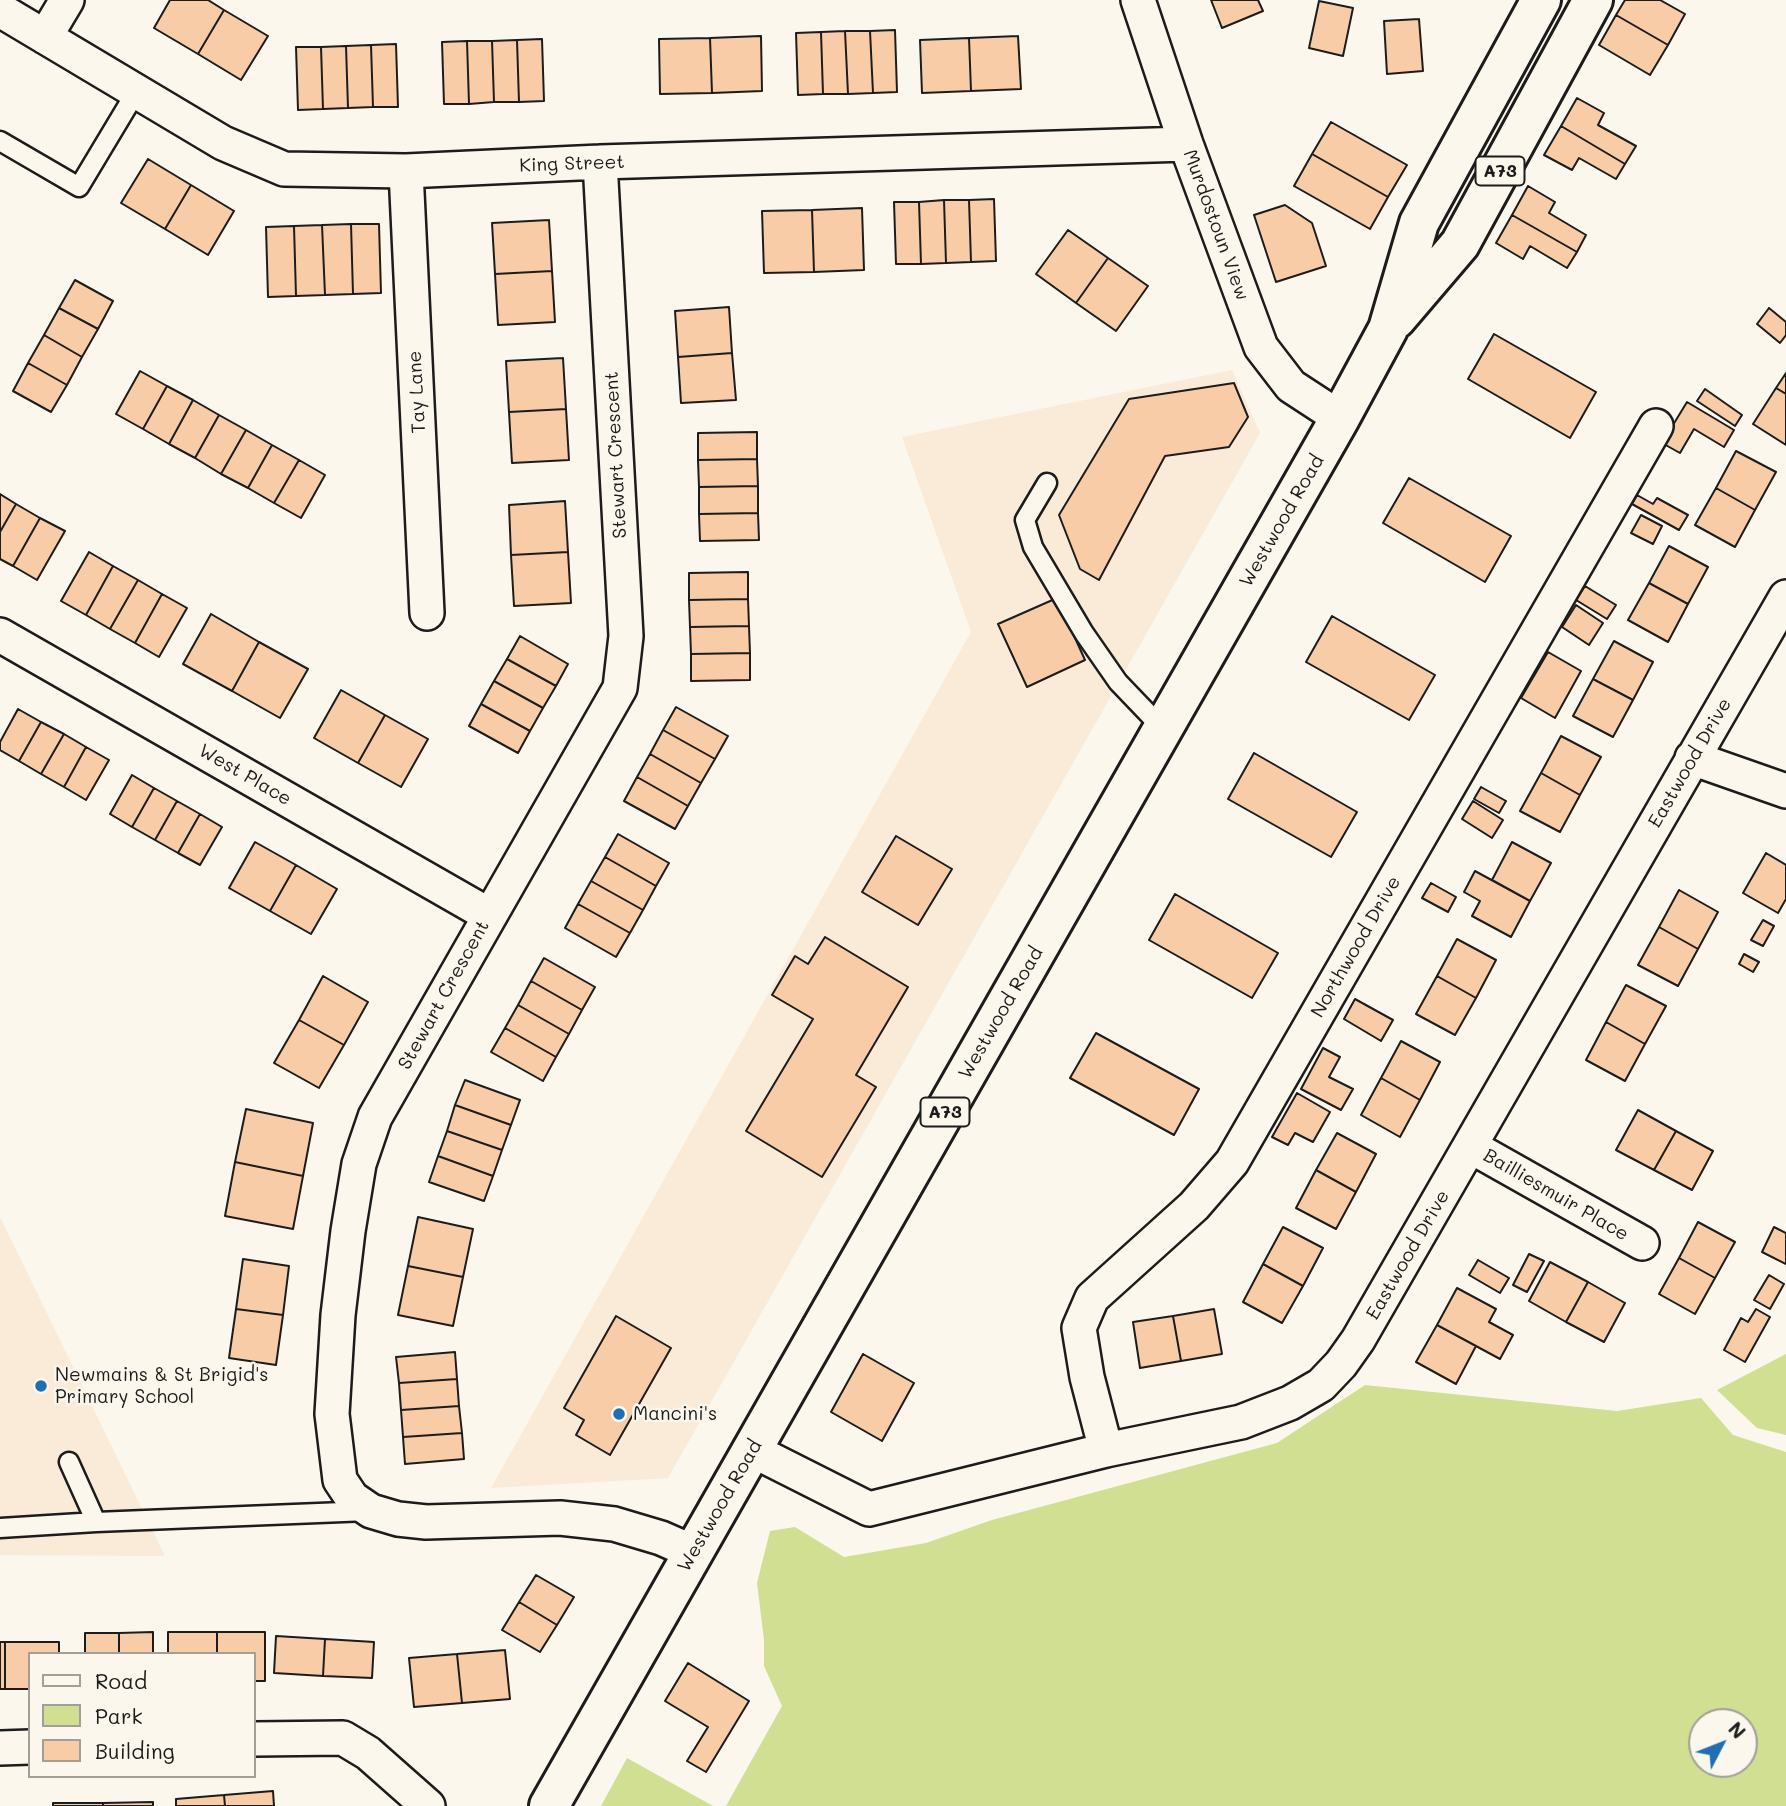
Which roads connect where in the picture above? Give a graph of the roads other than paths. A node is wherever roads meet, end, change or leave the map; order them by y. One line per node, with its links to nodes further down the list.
1 (67, 0): 6 (street)
2 (1138, 0): 9 (street, Murdostoun View)
3 (1541, 0): 12 (main road, Westwood Road / A73)
4 (1593, 0): 12 (main road, Westwood Road / A73)
5 (0, 10): 6 (street, King Street)
6 (45, 37): 7 (street, King Street)
7 (136, 92): 8 (lane); 11 (street, King Street)
8 (0, 141)
9 (1186, 144): 10 (street, King Street); 13 (street, Murdostoun View)
10 (600, 162): 11 (street, King Street); 22 (street, Stewart Crescent)
11 (407, 171): 17 (street, Tay Lane)
12 (1388, 328): 13 (main road, Westwood Road / A73)
13 (1340, 418): 19 (main road, Westwood Road / A73)
14 (1656, 426): 26 (street, Northwood Drive)
15 (1047, 483): 19 (lane)
16 (1786, 597): 20 (street, Eastwood Drive)
17 (427, 613)
18 (0, 635): 22 (street, West Place)
19 (1163, 729): 25 (main road, Westwood Road / A73)
20 (1692, 758): 21 (street); 23 (street, Eastwood Drive)
21 (1786, 791)
22 (489, 915): 28 (street, Stewart Crescent)
23 (1470, 1146): 24 (street, Bailliesmuir Place); 26 (street, Eastwood Drive)
24 (1642, 1243)
25 (752, 1450): 26 (street, Eastwood Drive); 31 (main road, Westwood Road / A73)
26 (1107, 1450)
27 (69, 1462): 29 (lane)
28 (371, 1511): 29 (lane); 31 (street, Stewart Crescent)
29 (96, 1522): 30 (lane)
30 (0, 1528)
31 (693, 1552): 36 (main road, Westwood Road / A73)
32 (256, 1739): 35 (street)
33 (28, 1747): 34 (street)
34 (0, 1748)
35 (428, 1806)
36 (549, 1806)

